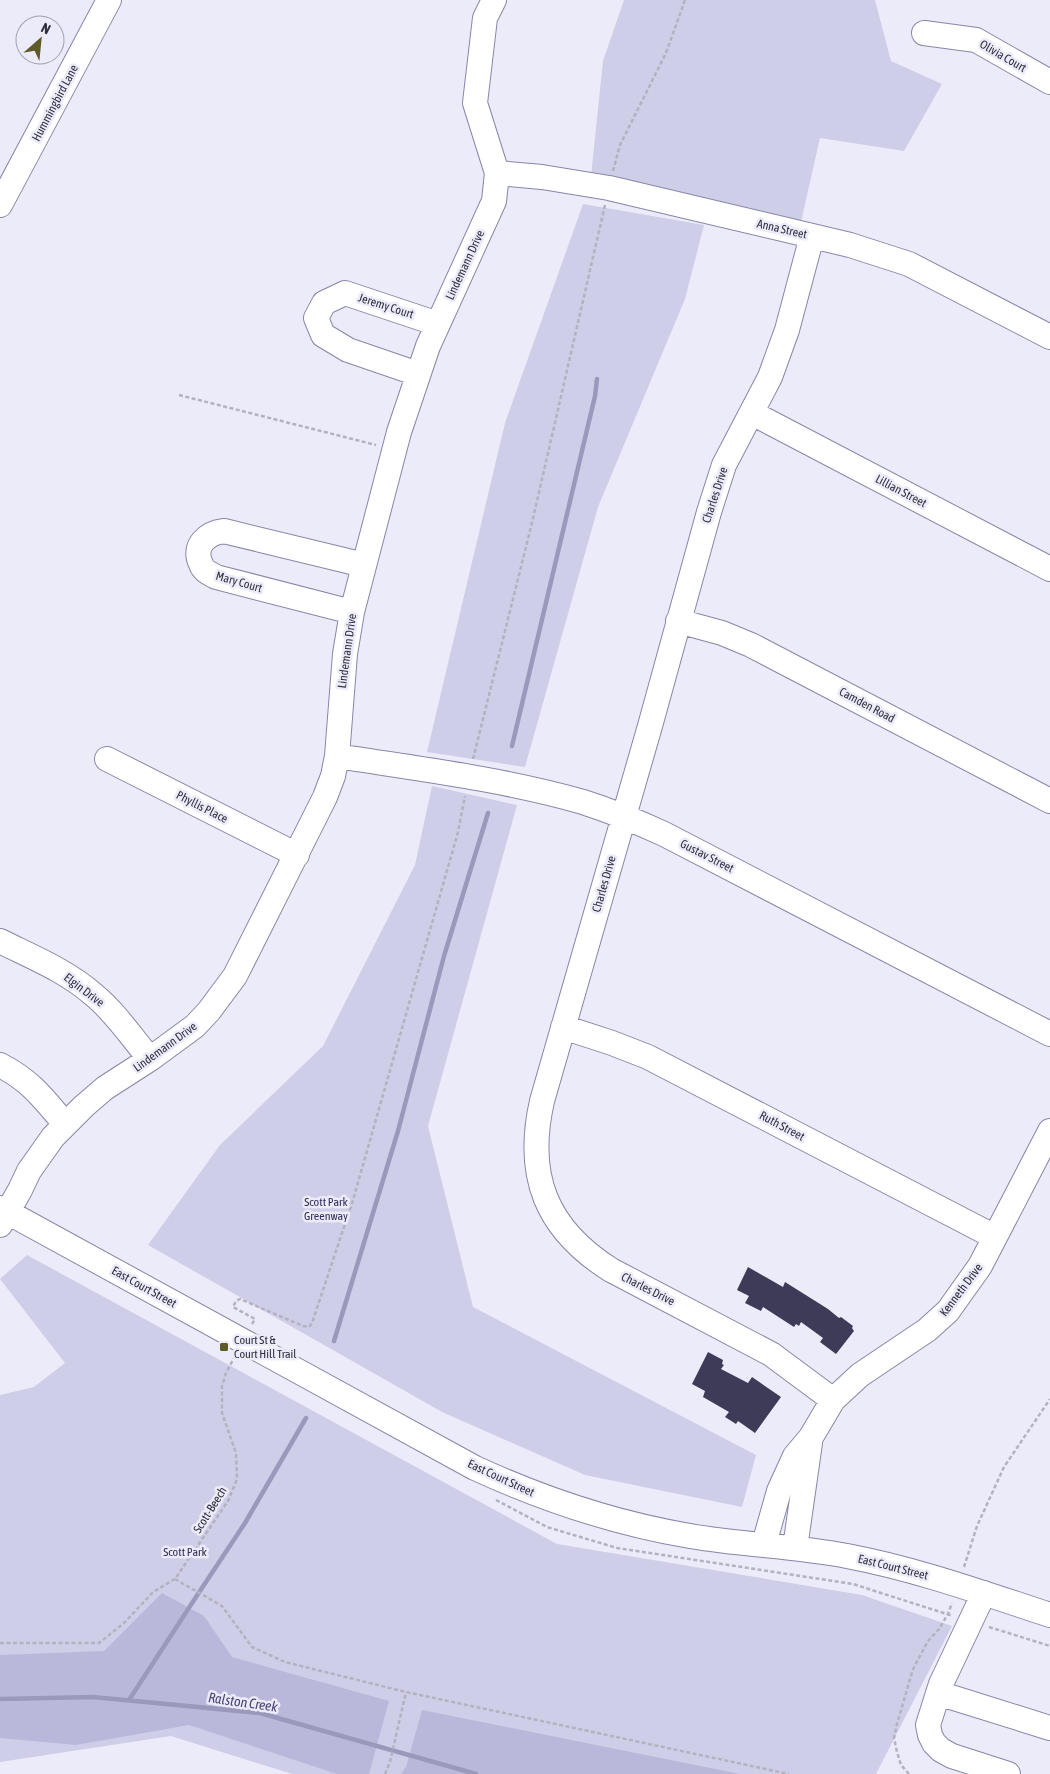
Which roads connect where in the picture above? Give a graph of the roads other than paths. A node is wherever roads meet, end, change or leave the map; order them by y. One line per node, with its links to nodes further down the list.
1 (109, 0): 6 (street, Hummingbird Lane)
2 (494, 0): 5 (street, Lindemann Drive)
3 (924, 33): 4 (street, Olivia Court)
4 (1050, 82)
5 (497, 173): 7 (street, Anna Street); 8 (street, Lindemann Drive)
6 (0, 206)
7 (812, 236): 9 (street, Anna Street); 11 (street, Charles Drive)
8 (438, 324): 10 (street, Lindemann Drive); 10 (street, Jeremy Court)
9 (1050, 337)
10 (418, 374): 12 (street, Lindemann Drive)
11 (752, 414): 13 (street, Lillian Street); 15 (street, Charles Drive)
12 (364, 565): 14 (street, Lindemann Drive); 14 (street, Mary Court)
13 (1050, 569)
14 (352, 612): 16 (street, Lindemann Drive)
15 (678, 620): 18 (street, Camden Road); 19 (street, Charles Drive)
16 (337, 756): 19 (street, Gustav Street); 20 (street, Lindemann Drive)
17 (108, 759): 20 (street, Phyllis Place)
18 (1050, 801)
19 (624, 817): 22 (street, Charles Drive); 23 (street, Gustav Street)
20 (297, 854): 24 (street, Lindemann Drive)
21 (0, 941): 24 (street, Elgin Drive)
22 (563, 1027): 29 (street, Ruth Street); 30 (street, Charles Drive)
23 (1050, 1034)
24 (150, 1059): 26 (street, Lindemann Drive)
25 (0, 1065): 26 (street)
26 (65, 1124): 28 (street, Lindemann Drive)
27 (1050, 1131): 29 (street, Kenneth Drive)
28 (2, 1215): 32 (street, East Court Street)
29 (995, 1237): 30 (street, Kenneth Drive)
30 (833, 1400): 31 (street, Kenneth Drive)
31 (811, 1437): 32 (street, Kenneth Drive); 33 (street, Kenneth Drive)
32 (764, 1544): 33 (street, East Court Street)
33 (795, 1548): 34 (street, East Court Street)
34 (984, 1593): 35 (street, East Court Street); 36 (street)
35 (1050, 1615)
36 (938, 1694): 37 (street); 38 (street)
37 (1050, 1728)
38 (1008, 1774)

